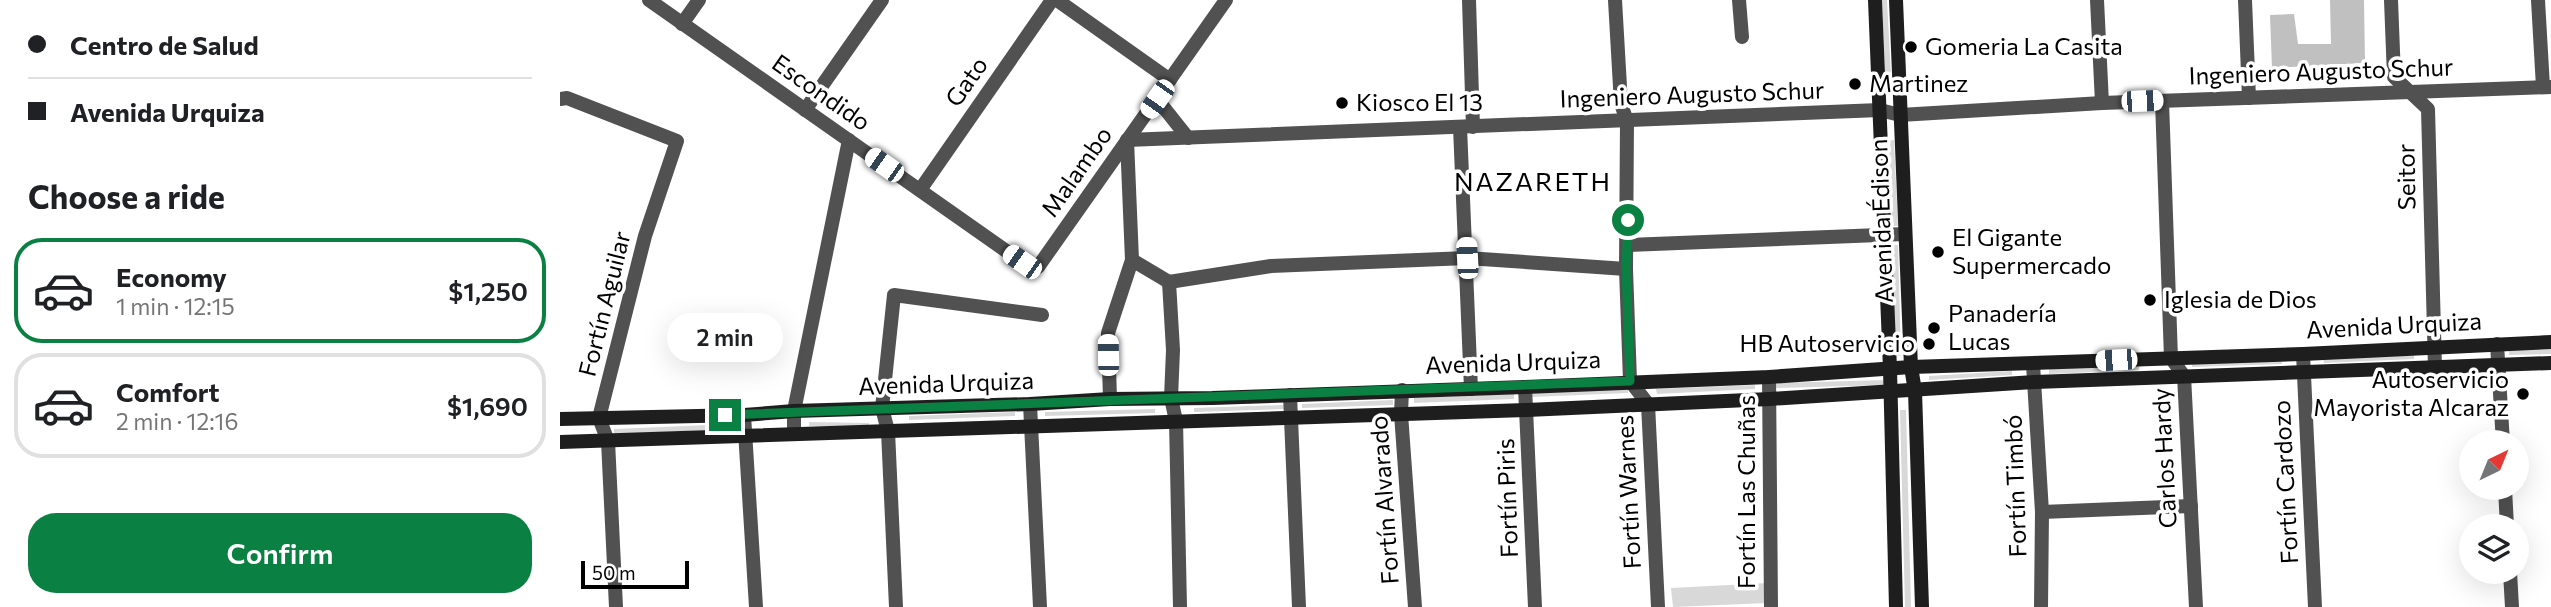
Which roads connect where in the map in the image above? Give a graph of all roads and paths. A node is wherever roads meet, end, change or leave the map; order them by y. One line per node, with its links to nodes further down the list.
1 (649, 0): 15 (street, Escondido)
2 (699, 0): 15 (street)
3 (882, 0): 25 (street)
4 (1055, 0): 17 (street); 33 (street, Gato)
5 (1226, 0): 17 (street, Malambo)
6 (1469, 0): 29 (street)
7 (1615, 0): 28 (street)
8 (1739, 0): 16 (street)
9 (1875, 0): 26 (main road, Avenida Édison)
10 (1896, 0): 27 (main road, Avenida Édison)
11 (2097, 0): 24 (street)
12 (2245, 0): 20 (street)
13 (2391, 0): 19 (street, Seitor)
14 (2538, 0): 18 (street)
15 (682, 24): 25 (street, Escondido)
16 (1742, 37)
17 (1170, 80): 22 (street, Malambo)
18 (2547, 87): 19 (street, Ingeniero Augusto Schur)
19 (2412, 92): 20 (street, Ingeniero Augusto Schur); 45 (street, Seitor)
20 (2249, 97): 23 (street, Ingeniero Augusto Schur)
21 (560, 99): 75 (street, Fortín Aguilar)
22 (1157, 99): 30 (street); 31 (street, Malambo)
23 (2162, 101): 24 (street, Ingeniero Augusto Schur); 47 (street, Carlos Hardy)
24 (2102, 103): 27 (street, Ingeniero Augusto Schur)
25 (805, 110): 32 (street, Escondido)
26 (1881, 110): 27 (street, Ingeniero Augusto Schur); 28 (street, Ingeniero Augusto Schur); 35 (main road, Avenida Édison)
27 (1900, 116): 34 (main road, Avenida Édison)
28 (1627, 121): 29 (street, Ingeniero Augusto Schur); 36 (street)
29 (1466, 127): 30 (street, Ingeniero Augusto Schur); 37 (street)
30 (1188, 138): 31 (street, Ingeniero Augusto Schur)
31 (1127, 140): 38 (street); 39 (street, Malambo)
32 (849, 141): 33 (street, Escondido); 72 (street)
33 (920, 190): 39 (street, Escondido)
34 (1905, 234): 35 (street); 51 (main road, Avenida Édison)
35 (1885, 236): 36 (street); 53 (main road, Avenida Édison)
36 (1628, 245): 40 (street)
37 (1467, 258): 40 (street); 41 (street); 60 (street)
38 (1132, 260): 41 (street); 66 (street)
39 (1038, 267)
40 (1626, 269): 57 (street)
41 (1169, 282): 65 (street)
42 (1042, 315): 70 (street)
43 (2551, 342): 44 (main road, Avenida Urquiza)
44 (2497, 344): 45 (main road, Avenida Urquiza); 50 (street)
45 (2434, 347): 46 (main road, Avenida Urquiza); 52 (street, Seitor)
46 (2303, 354): 47 (main road, Avenida Urquiza); 54 (street, Fortín Cardozo)
47 (2171, 358): 49 (main road, Avenida Urquiza); 55 (street, Carlos Hardy)
48 (2551, 363): 50 (main road, Avenida Urquiza)
49 (2033, 365): 51 (main road, Avenida Urquiza); 58 (street, Fortín Timbó)
50 (2498, 365): 52 (main road, Avenida Urquiza); 80 (street)
51 (1911, 367): 53 (main road, Avenida Urquiza); 62 (main road, Avenida Édison)
52 (2435, 368): 54 (main road, Avenida Urquiza)
53 (1890, 369): 56 (main road, Avenida Urquiza); 63 (main road, Avenida Édison)
54 (2304, 373): 55 (main road, Avenida Urquiza); 103 (street, Fortín Cardozo)
55 (2184, 376): 58 (main road, Avenida Urquiza); 86 (street, Carlos Hardy)
56 (1769, 377): 57 (main road, Avenida Urquiza); 67 (street, Fortín Las Chuñas)
57 (1630, 381): 59 (main road, Avenida Urquiza); 69 (street, Fortín Warnes)
58 (2035, 382): 62 (main road, Avenida Urquiza); 87 (street, Fortín Timbó)
59 (1525, 387): 60 (main road, Avenida Urquiza); 71 (street, Fortín Piris)
60 (1471, 388): 61 (main road, Avenida Urquiza)
61 (1402, 390): 64 (main road, Avenida Urquiza); 73 (street, Fortín Alvarado)
62 (1915, 391): 63 (main road, Avenida Urquiza); 100 (main road, Avenida Édison)
63 (1890, 392): 67 (main road, Avenida Urquiza); 99 (main road, Avenida Édison)
64 (1290, 395): 65 (main road, Avenida Urquiza); 76 (street)
65 (1171, 398): 66 (main road, Avenida Urquiza); 78 (street)
66 (1110, 399): 68 (main road, Avenida Urquiza)
67 (1770, 400): 69 (main road, Avenida Urquiza); 98 (street, Fortín Las Chuñas)
68 (1030, 404): 70 (main road, Avenida Urquiza); 79 (street)
69 (1648, 404): 71 (main road, Avenida Urquiza); 97 (street, Fortín Warnes)
70 (881, 408): 72 (main road, Avenida Urquiza); 81 (street)
71 (1527, 410): 73 (main road, Avenida Urquiza); 96 (street, Fortín Piris)
72 (794, 411): 74 (main road, Avenida Urquiza); 82 (street)
73 (1401, 414): 76 (main road, Avenida Urquiza); 95 (street, Fortín Alvarado)
74 (744, 415): 75 (main road, Avenida Urquiza); 83 (street)
75 (599, 418): 77 (main road, Avenida Urquiza); 84 (street)
76 (1291, 418): 78 (main road, Avenida Urquiza); 94 (street)
77 (560, 419)
78 (1176, 421): 79 (main road, Avenida Urquiza); 93 (street)
79 (1032, 426): 81 (main road, Avenida Urquiza); 92 (street)
80 (2501, 430)
81 (888, 431): 82 (main road, Avenida Urquiza); 91 (street)
82 (794, 434): 83 (main road, Avenida Urquiza)
83 (746, 436): 84 (main road, Avenida Urquiza); 90 (street)
84 (608, 441): 85 (main road, Avenida Urquiza); 89 (street)
85 (560, 442)
86 (2191, 506): 87 (street); 102 (street, Carlos Hardy)
87 (2042, 512): 101 (street, Fortín Timbó)
88 (2511, 584): 104 (street)
89 (615, 607)
90 (756, 607)
91 (896, 607)
92 (1040, 607)
93 (1180, 607)
94 (1299, 607)
95 (1415, 607)
96 (1535, 607)
97 (1657, 607)
98 (1771, 607)
99 (1896, 607)
100 (1922, 607)
101 (2041, 607)
102 (2196, 607)
103 (2315, 607)
104 (2512, 607)

